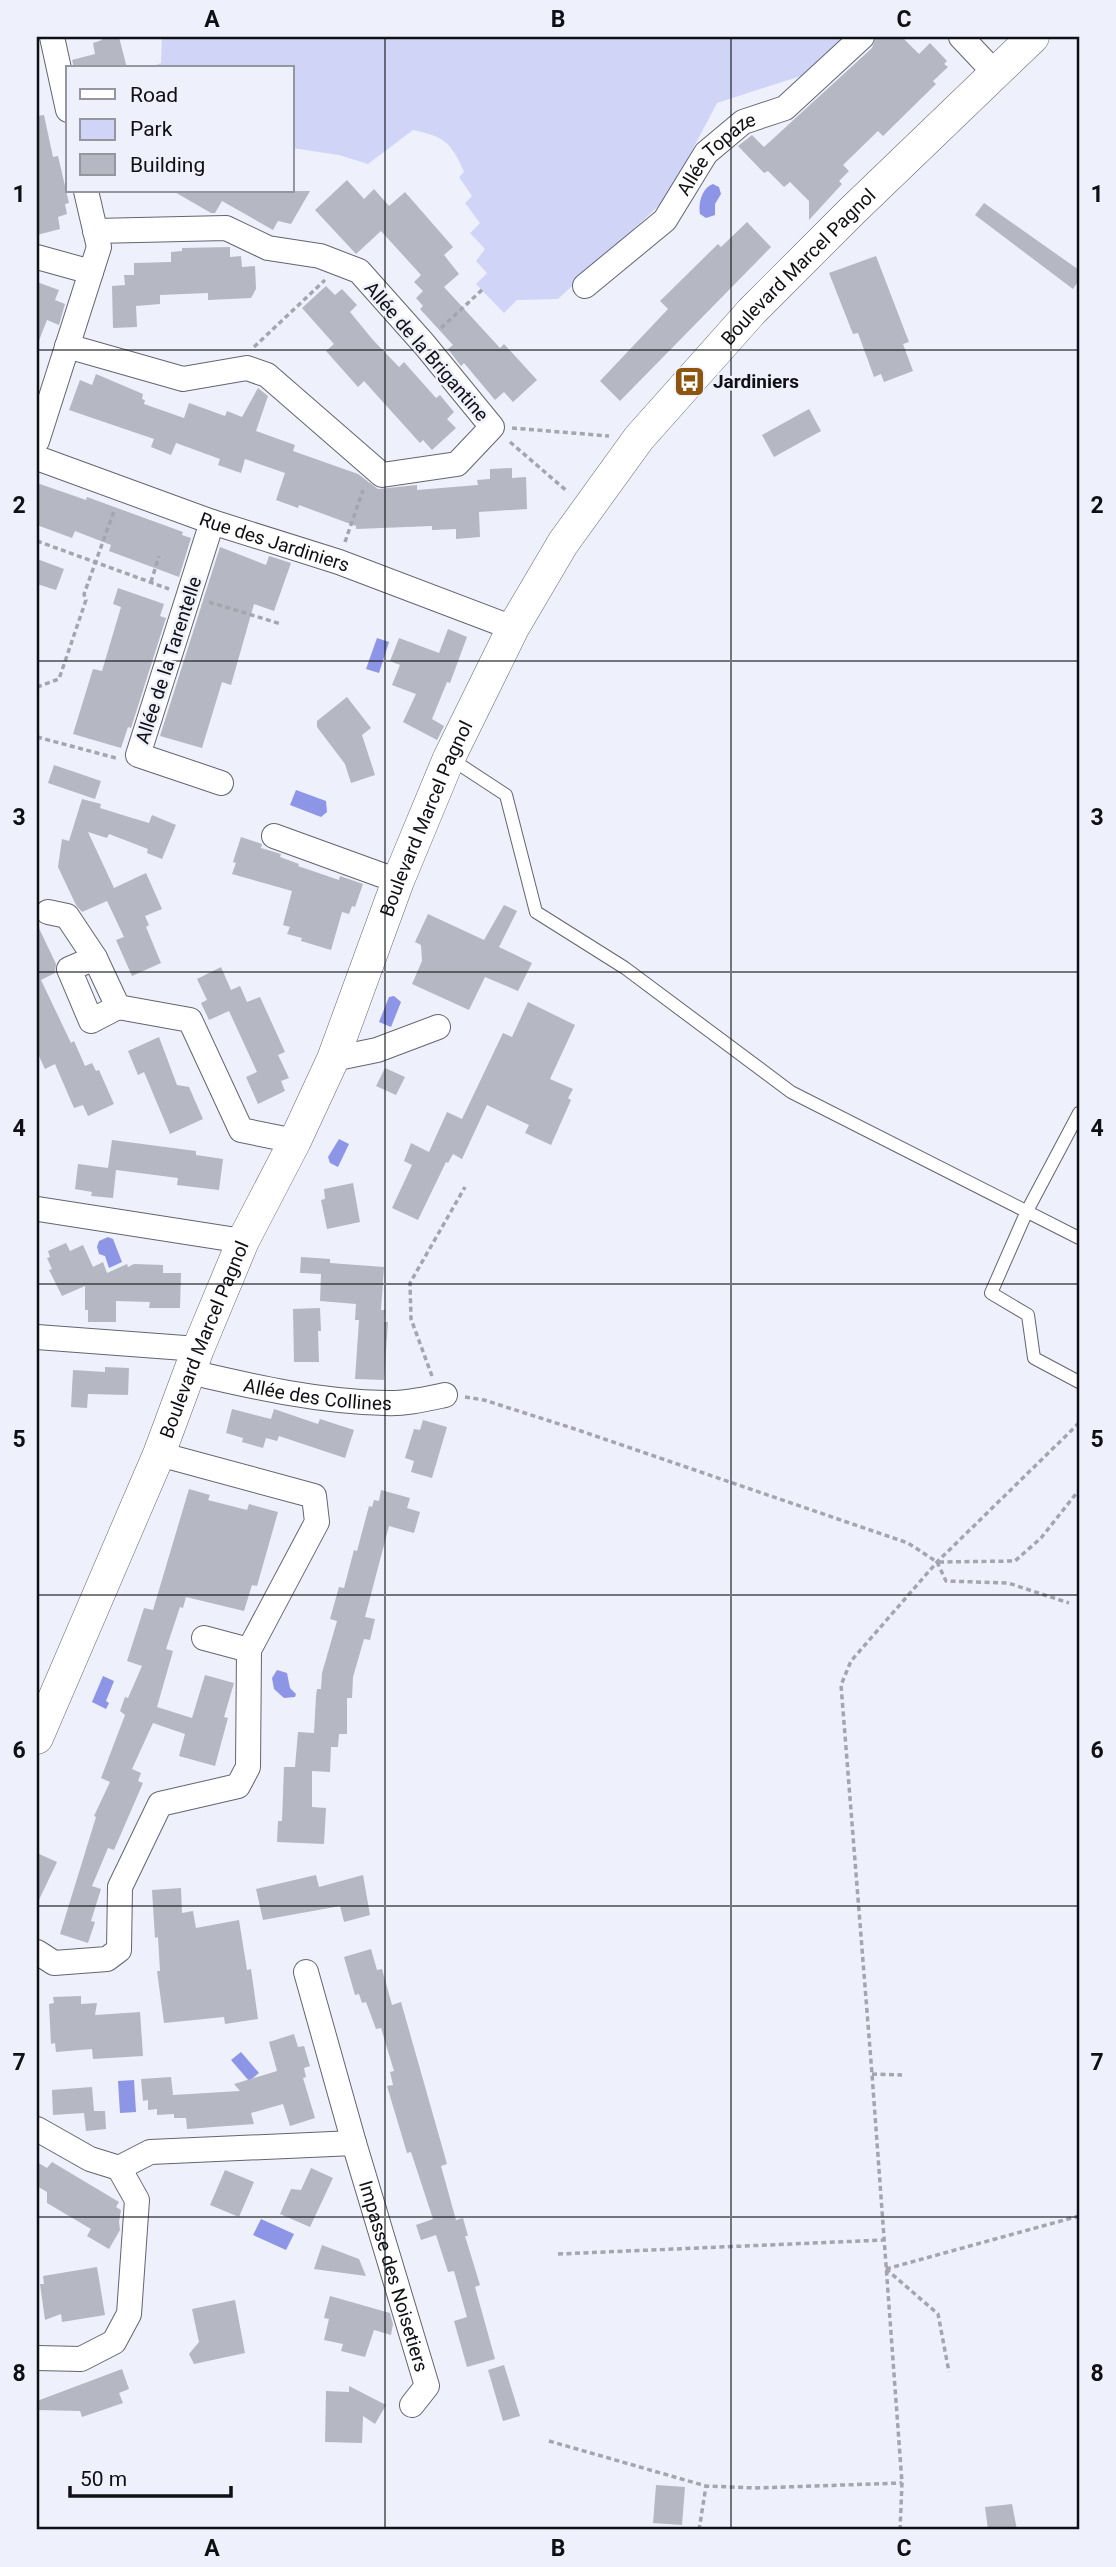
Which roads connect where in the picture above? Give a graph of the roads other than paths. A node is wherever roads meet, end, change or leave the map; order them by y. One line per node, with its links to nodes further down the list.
1 (52, 37): 6 (street)
2 (862, 37): 11 (street, Allée Topaze)
3 (961, 37): 5 (street)
4 (1033, 37): 5 (street, Boulevard Marcel Pagnol)
5 (995, 73): 16 (street, Boulevard Marcel Pagnol)
6 (66, 101)
7 (86, 192): 8 (street)
8 (95, 231): 10 (street); 12 (street, Allée de la Brigantine)
9 (37, 257): 10 (street)
10 (91, 272): 12 (street)
11 (586, 286)
12 (67, 346): 13 (street)
13 (37, 441)
14 (37, 458): 15 (street, Rue des Jardiniers)
15 (212, 523): 16 (street, Rue des Jardiniers); 18 (street, Allée de la Tarentelle)
16 (513, 628): 17 (street, Boulevard Marcel Pagnol)
17 (449, 758): 20 (street, Boulevard Marcel Pagnol); 27 (lane)
18 (221, 783)
19 (274, 836): 20 (street)
20 (398, 881): 23 (street, Boulevard Marcel Pagnol)
21 (48, 912): 25 (street)
22 (438, 1027): 23 (street)
23 (333, 1059): 25 (street, Boulevard Marcel Pagnol)
24 (1079, 1113): 27 (lane)
25 (295, 1141): 29 (street, Boulevard Marcel Pagnol)
26 (38, 1209): 29 (street)
27 (1027, 1210): 28 (lane); 32 (lane)
28 (1079, 1238)
29 (243, 1241): 31 (street, Boulevard Marcel Pagnol)
30 (37, 1337): 31 (street, Allée des Collines)
31 (194, 1361): 33 (street, Allée des Collines); 34 (street, Boulevard Marcel Pagnol)
32 (1079, 1382)
33 (445, 1395)
34 (159, 1454): 36 (street); 37 (street, Boulevard Marcel Pagnol)
35 (204, 1638): 36 (street)
36 (249, 1650): 38 (street)
37 (37, 1738)
38 (37, 1952)
39 (306, 1972): 41 (street, Impasse des Noisetiers)
40 (37, 2129): 42 (street)
41 (354, 2143): 42 (street); 44 (street, Impasse des Noisetiers)
42 (119, 2168): 43 (street)
43 (37, 2358)
44 (412, 2405)

